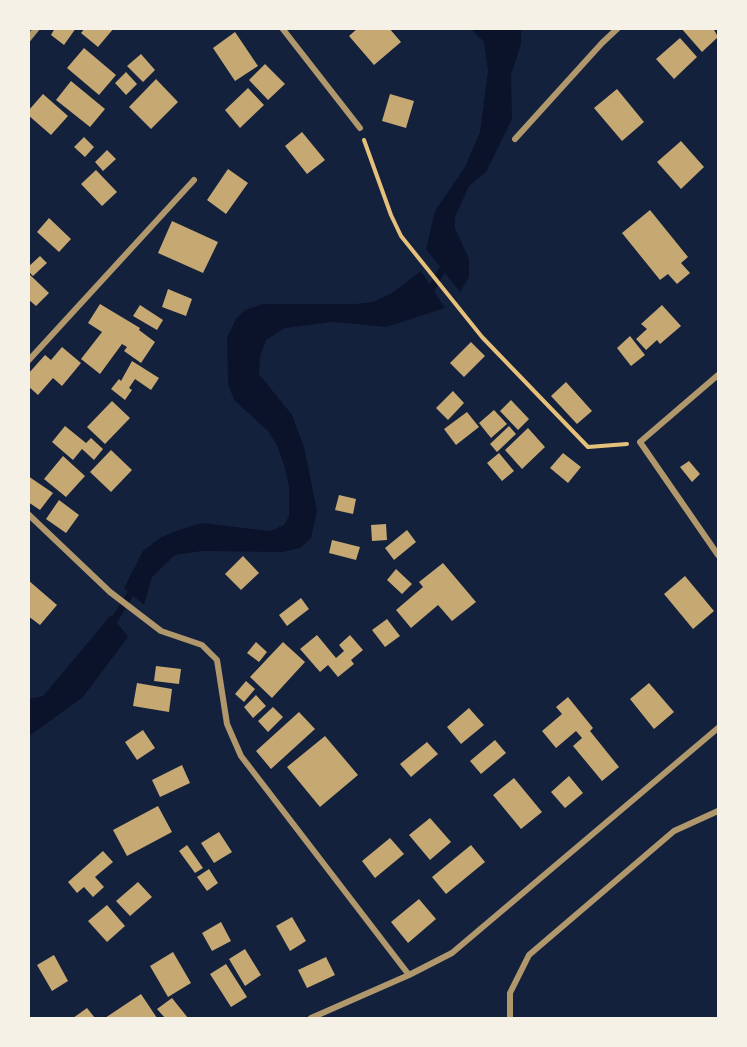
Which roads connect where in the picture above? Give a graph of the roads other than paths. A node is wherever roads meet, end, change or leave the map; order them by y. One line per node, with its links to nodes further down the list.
1 (37, 28): 4 (street)
2 (282, 28): 5 (street)
3 (618, 28): 6 (street)
4 (28, 39)
5 (360, 128)
6 (515, 139)
7 (194, 180): 8 (street)
8 (28, 361)
9 (718, 375): 11 (street)
10 (28, 514): 14 (street)
11 (718, 555)
12 (718, 728): 14 (street)
13 (718, 811): 16 (street)
14 (409, 975): 15 (street)
15 (311, 1018)
16 (510, 1018)

